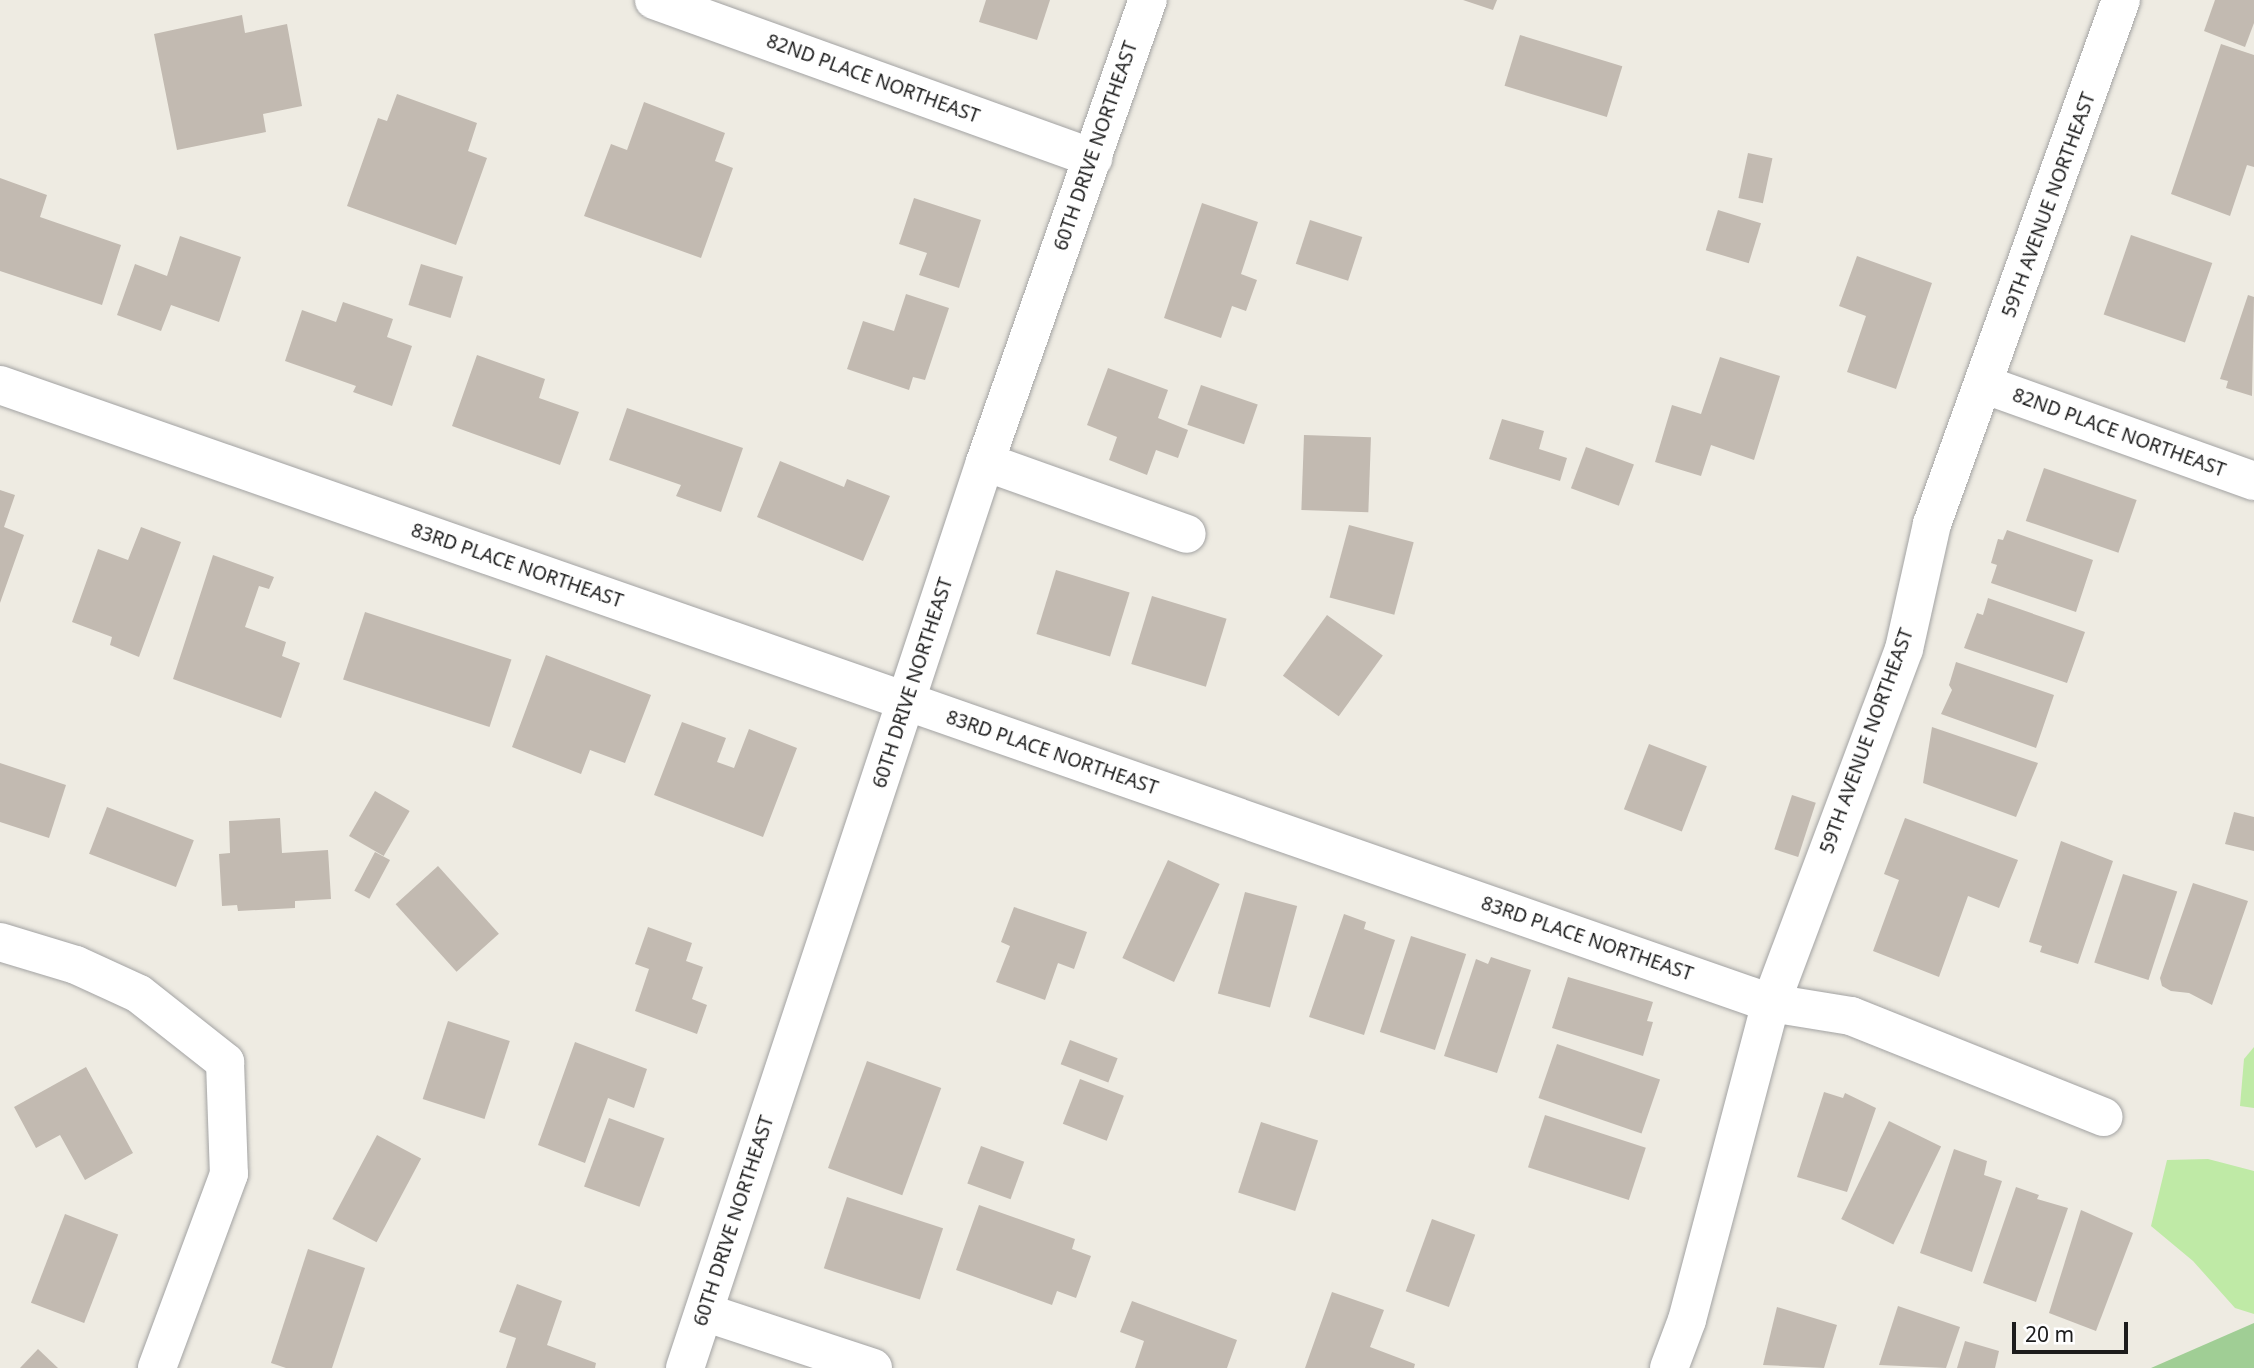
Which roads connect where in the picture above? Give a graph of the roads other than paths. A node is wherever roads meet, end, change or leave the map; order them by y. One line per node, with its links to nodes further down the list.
1 (654, 0): 4 (street, 82ND PLACE NORTHEAST)
2 (1148, 0): 4 (street, 60TH DRIVE NORTHEAST)
3 (2122, 0): 5 (street, 59TH AVENUE NORTHEAST)
4 (1093, 158): 7 (street, 60TH DRIVE NORTHEAST)
5 (1983, 384): 8 (street, 82ND PLACE NORTHEAST); 12 (street, 59TH AVENUE NORTHEAST)
6 (0, 385): 10 (street, 83RD PLACE NORTHEAST)
7 (985, 463): 9 (street); 10 (street, 60TH DRIVE NORTHEAST)
8 (2254, 481)
9 (1187, 534)
10 (906, 703): 12 (street, 83RD PLACE NORTHEAST); 14 (street, 60TH DRIVE NORTHEAST)
11 (0, 942): 15 (street)
12 (1771, 1003): 13 (street, 83RD PLACE NORTHEAST); 18 (street, 59TH AVENUE NORTHEAST)
13 (2104, 1117)
14 (704, 1312): 16 (street, 60TH DRIVE NORTHEAST); 17 (street)
15 (157, 1368)
16 (685, 1368)
17 (873, 1368)
18 (1669, 1368)

